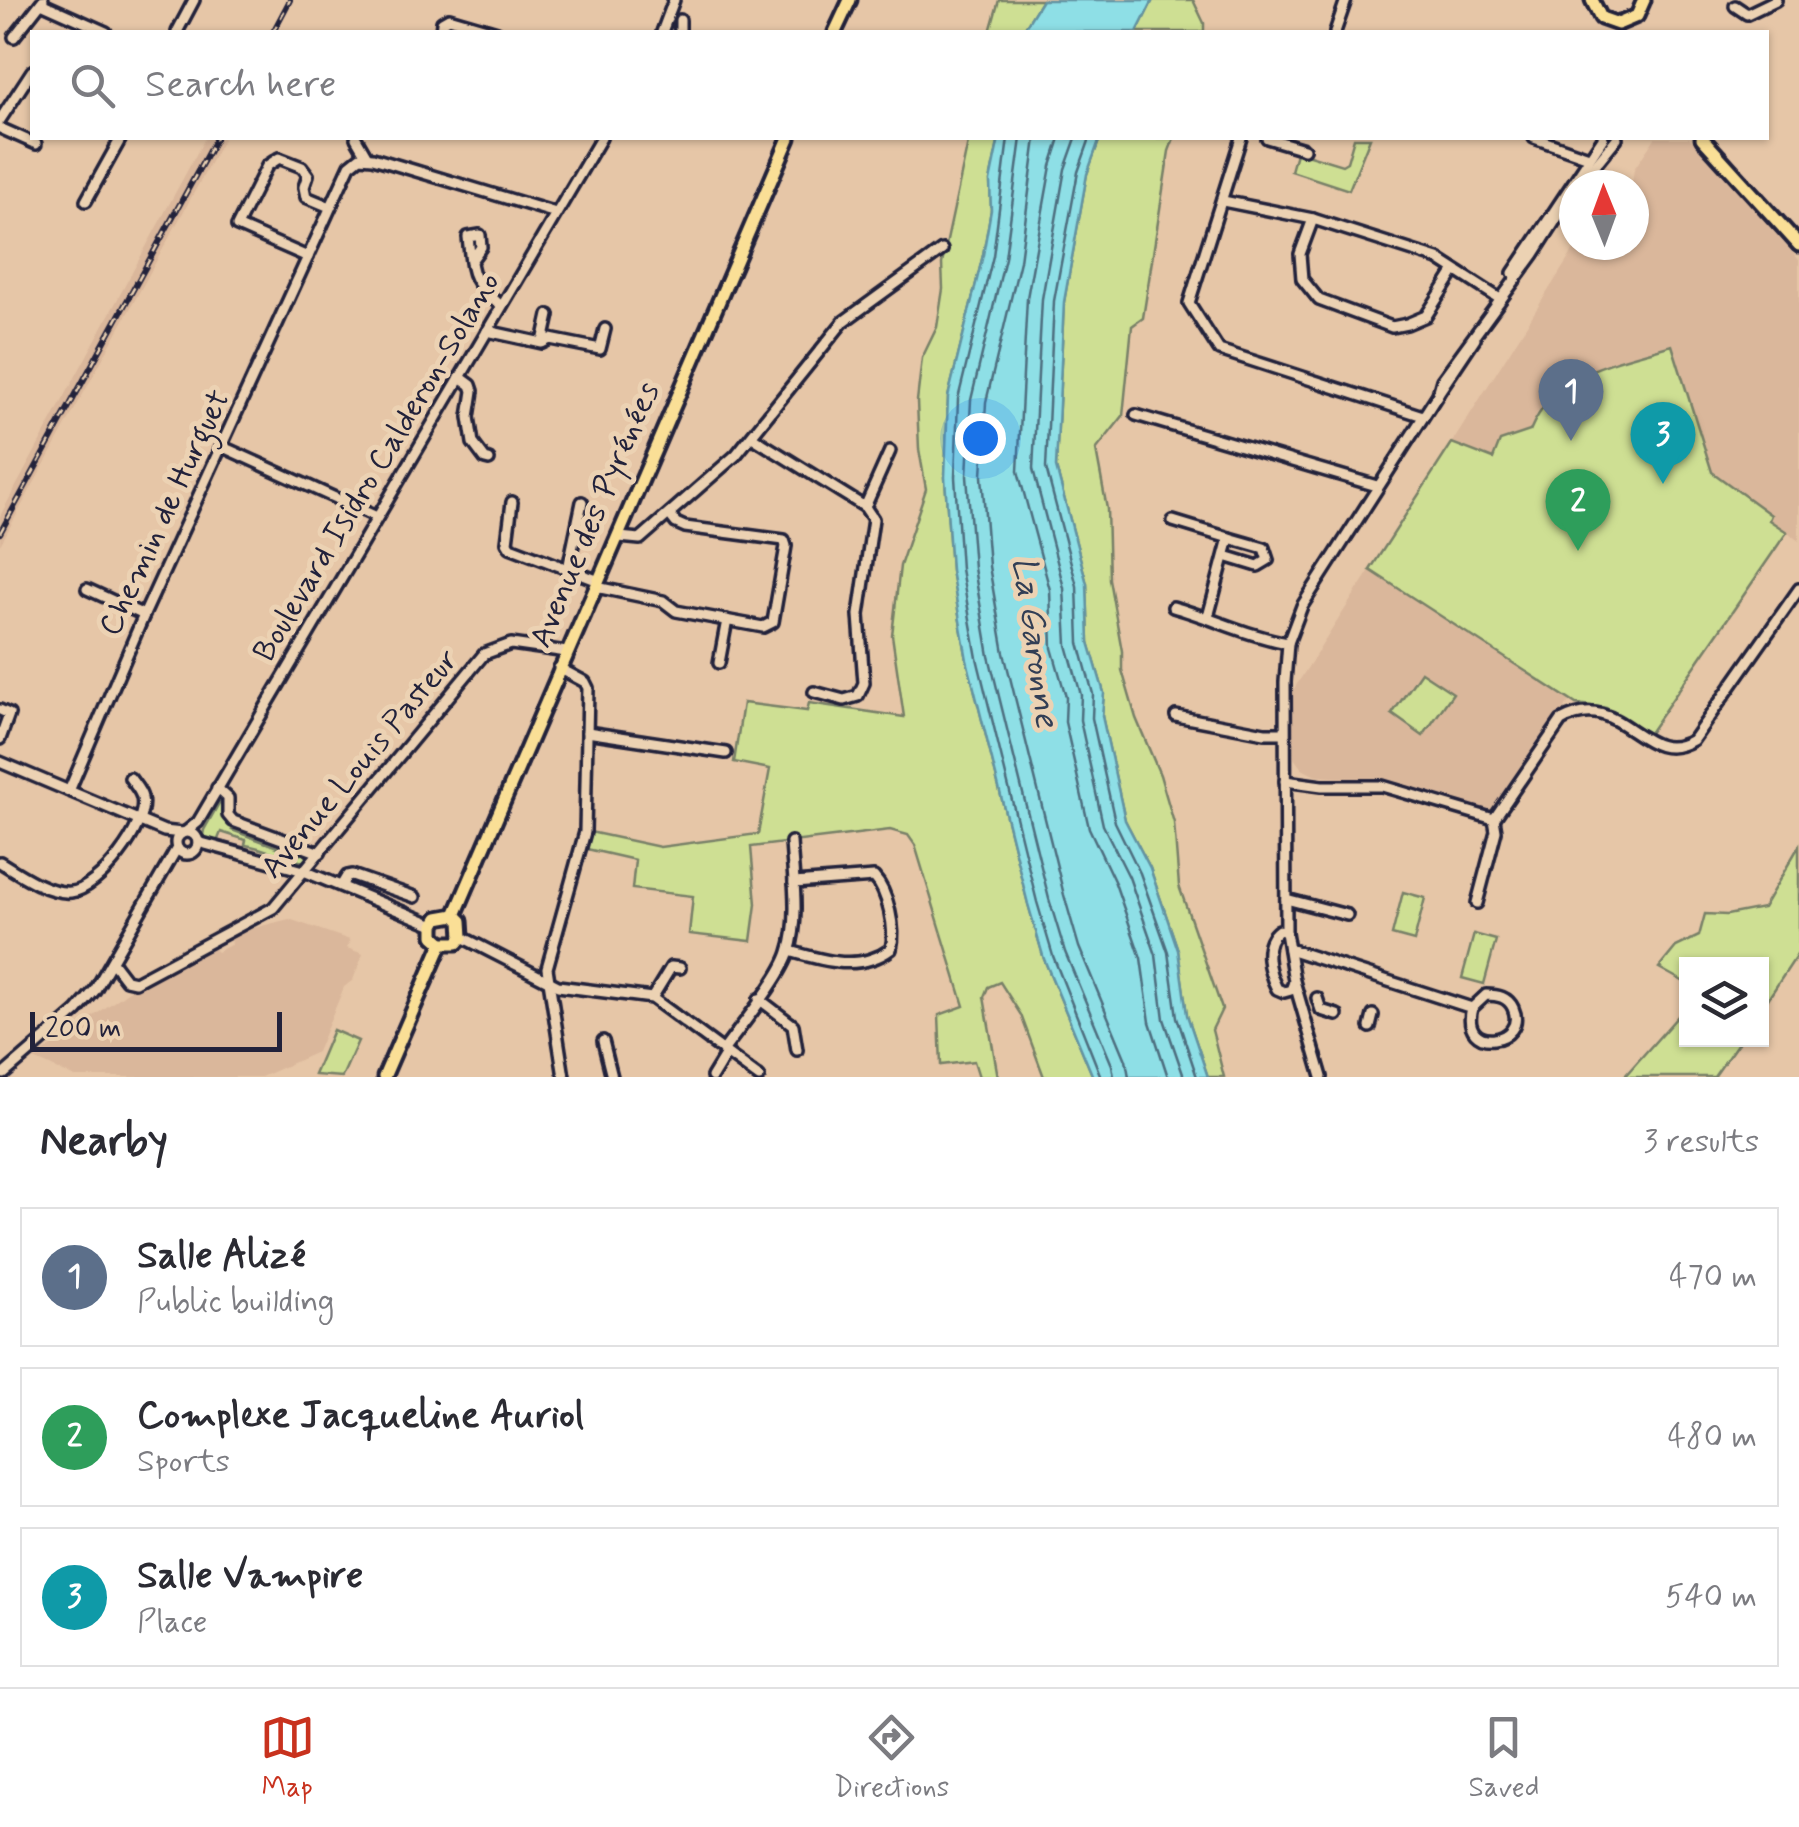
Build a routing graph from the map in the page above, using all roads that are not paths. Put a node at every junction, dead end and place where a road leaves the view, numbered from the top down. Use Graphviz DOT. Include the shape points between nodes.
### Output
graph roads {
  1 [pos="194,0"];
  2 [pos="674,0"];
  3 [pos="850,0"];
  4 [pos="1346,0"];
  5 [pos="1592,0"];
  6 [pos="1644,0"];
  7 [pos="1776,0"];
  8 [pos="42,1"];
  9 [pos="1735,6"];
  10 [pos="1635,18"];
  11 [pos="680,20"];
  12 [pos="25,26"];
  13 [pos="1616,28"];
  14 [pos="34,30"];
  15 [pos="102,30"];
  16 [pos="178,30"];
  17 [pos="441,30"];
  18 [pos="489,30"];
  19 [pos="663,30"];
  20 [pos="680,30"];
  21 [pos="837,30"];
  22 [pos="1336,30"];
  23 [pos="1634,30"];
  24 [pos="14,37"];
  25 [pos="30,74"];
  26 [pos="0,124"];
  27 [pos="120,140"];
  28 [pos="357,140"];
  29 [pos="596,140"];
  30 [pos="788,140"];
  31 [pos="1240,140"];
  32 [pos="1272,140"];
  33 [pos="1539,140"];
  34 [pos="1602,140"];
  35 [pos="1615,140"];
  36 [pos="1704,140"];
  37 [pos="36,144"];
  38 [pos="1304,150"];
  39 [pos="364,157"];
  40 [pos="1588,158"];
  41 [pos="1591,170"];
  42 [pos="86,201"];
  43 [pos="1222,201"];
  44 [pos="330,207"];
  45 [pos="556,213"];
  46 [pos="1559,213"];
  47 [pos="1313,219"];
  48 [pos="1799,245"];
  49 [pos="942,250"];
  50 [pos="308,257"];
  51 [pos="471,261"];
  52 [pos="1454,272"];
  53 [pos="1502,295"];
  54 [pos="502,306"];
  55 [pos="549,315"];
  56 [pos="605,329"];
  57 [pos="487,331"];
  58 [pos="543,343"];
  59 [pos="466,366"];
  60 [pos="478,373"];
  61 [pos="460,376"];
  62 [pos="1136,415"];
  63 [pos="1423,416"];
  64 [pos="752,438"];
  65 [pos="223,447"];
  66 [pos="890,451"];
  67 [pos="489,460"];
  68 [pos="1377,486"];
  69 [pos="512,502"];
  70 [pos="582,502"];
  71 [pos="865,507"];
  72 [pos="669,514"];
  73 [pos="377,518"];
  74 [pos="1173,521"];
  75 [pos="618,537"];
  76 [pos="1230,538"];
  77 [pos="1225,556"];
  78 [pos="568,569"];
  79 [pos="598,584"];
  80 [pos="87,588"];
  81 [pos="1799,588"];
  82 [pos="1172,607"];
  83 [pos="144,615"];
  84 [pos="1208,617"];
  85 [pos="727,620"];
  86 [pos="1288,643"];
  87 [pos="567,652"];
  88 [pos="719,662"];
  89 [pos="558,668"];
  90 [pos="814,692"];
  91 [pos="0,710"];
  92 [pos="1176,716"];
  93 [pos="586,732"];
  94 [pos="1284,733"];
  95 [pos="0,739"];
  96 [pos="726,753"];
  97 [pos="0,762"];
  98 [pos="130,778"];
  99 [pos="1285,780"];
  100 [pos="218,788"];
  101 [pos="70,791"];
  102 [pos="1494,818"];
  103 [pos="139,820"];
  104 [pos="187,842"];
  105 [pos="791,842"];
  106 [pos="320,853"];
  107 [pos="0,862"];
  108 [pos="304,872"];
  109 [pos="794,884"];
  110 [pos="342,886"];
  111 [pos="415,898"];
  112 [pos="1286,899"];
  113 [pos="1477,903"];
  114 [pos="455,915"];
  115 [pos="1347,916"];
  116 [pos="434,925"];
  117 [pos="1286,932"];
  118 [pos="462,937"];
  119 [pos="442,944"];
  120 [pos="1289,949"];
  121 [pos="790,950"];
  122 [pos="113,963"];
  123 [pos="680,968"];
  124 [pos="547,981"];
  125 [pos="1294,982"];
  126 [pos="652,998"];
  127 [pos="759,999"];
  128 [pos="1300,1002"];
  129 [pos="1472,1008"];
  130 [pos="1337,1015"];
  131 [pos="1374,1015"];
  132 [pos="1370,1027"];
  133 [pos="602,1041"];
  134 [pos="797,1050"];
  135 [pos="725,1052"];
  136 [pos="3,1073"];
  137 [pos="384,1077"];
  138 [pos="564,1077"];
  139 [pos="612,1077"];
  140 [pos="712,1077"];
  141 [pos="759,1077"];
  142 [pos="1322,1077"];
  1 -- 16 [label="street"];
  2 -- 19 [label="street"];
  3 -- 21 [label="main road"];
  4 -- 22 [label="street"];
  5 -- 13 [label="main road"];
  6 -- 10 [label="main road"];
  7 -- 9 [label="street" via="1747,14"];
  8 -- 12 [label="street"];
  8 -- 15 [label="street"];
  10 -- 13 [label="main road"];
  10 -- 23 [label="main road"];
  11 -- 20 [label="street"];
  12 -- 14 [label="street"];
  12 -- 24 [label="street"];
  17 -- 18 [label="street" via="449,18"];
  25 -- 26 [label="street"];
  26 -- 37 [label="street"];
  27 -- 42 [label="street"];
  28 -- 39 [label="street"];
  29 -- 45 [label="street, Boulevard Isidro Calderon-Solano"];
  30 -- 75 [label="main road, Avenue des Pyrénées"];
  31 -- 43 [label="street"];
  32 -- 38 [label="street"];
  33 -- 40 [label="street"];
  34 -- 40 [label="street"];
  35 -- 41 [label="street"];
  36 -- 48 [label="main road"];
  39 -- 44 [label="street, Chemin de Hurguet" via="350,165"];
  39 -- 45 [label="street"];
  40 -- 53 [label="street"];
  43 -- 47 [label="street"];
  43 -- 63 [label="street" via="1190,303 1219,350"];
  44 -- 50 [label="street, Chemin de Hurguet"];
  44 -- 50 [label="street" via="306,197 302,167 279,158 266,166 237,226"];
  45 -- 54 [label="street, Boulevard Isidro Calderon-Solano"];
  46 -- 53 [label="street"];
  47 -- 52 [label="street" via="1438,259"];
  47 -- 52 [label="street" via="1300,254 1302,279 1319,300 1392,327 1407,324 1426,316"];
  49 -- 64 [label="street" via="842,322"];
  50 -- 65 [label="street, Chemin de Hurguet"];
  51 -- 54 [label="street" via="475,282"];
  52 -- 53 [label="street"];
  53 -- 63 [label="street"];
  54 -- 57 [label="street, Boulevard Isidro Calderon-Solano"];
  55 -- 58 [label="street"];
  56 -- 58 [label="street" via="600,349"];
  57 -- 58 [label="street"];
  57 -- 59 [label="street, Boulevard Isidro Calderon-Solano"];
  59 -- 60 [label="street"];
  59 -- 61 [label="street, Boulevard Isidro Calderon-Solano"];
  61 -- 67 [label="street" via="473,391 473,443"];
  61 -- 73 [label="street, Boulevard Isidro Calderon-Solano"];
  62 -- 68 [label="street"];
  63 -- 68 [label="street"];
  64 -- 71 [label="street"];
  64 -- 72 [label="street"];
  65 -- 73 [label="street"];
  65 -- 83 [label="street, Chemin de Hurguet"];
  66 -- 71 [label="street"];
  68 -- 86 [label="street" via="1302,606"];
  69 -- 78 [label="street" via="508,545"];
  70 -- 78 [label="street"];
  71 -- 90 [label="street" via="872,519 859,614 864,684 858,696 844,700"];
  72 -- 75 [label="street" via="640,539"];
  72 -- 85 [label="street" via="680,526 786,543 773,622"];
  73 -- 100 [label="street, Boulevard Isidro Calderon-Solano"];
  74 -- 76 [label="street"];
  75 -- 79 [label="main road, Avenue des Pyrénées"];
  76 -- 77 [label="street"];
  76 -- 77 [label="street" via="1264,548 1268,560 1258,566"];
  77 -- 84 [label="street"];
  78 -- 79 [label="street"];
  79 -- 85 [label="street" via="662,601 674,611"];
  79 -- 87 [label="main road, Avenue des Pyrénées"];
  80 -- 83 [label="street"];
  81 -- 102 [label="street" via="1693,740 1666,748 1607,715 1577,713 1561,721"];
  82 -- 84 [label="street"];
  83 -- 101 [label="street, Chemin de Hurguet"];
  84 -- 86 [label="street"];
  85 -- 88 [label="street"];
  86 -- 94 [label="street"];
  87 -- 89 [label="main road, Avenue des Pyrénées"];
  87 -- 106 [label="street, Avenue Louis Pasteur" via="510,644 484,654"];
  89 -- 93 [label="street" via="585,682"];
  89 -- 114 [label="main road, Avenue des Pyrénées"];
  91 -- 95 [label="street" via="9,714"];
  92 -- 94 [label="street"];
  93 -- 96 [label="street"];
  93 -- 124 [label="street" via="585,832"];
  94 -- 99 [label="street"];
  97 -- 101 [label="street"];
  98 -- 103 [label="street" via="142,797"];
  99 -- 102 [label="street" via="1382,786"];
  99 -- 112 [label="street"];
  100 -- 104 [label="street, Boulevard Isidro Calderon-Solano"];
  100 -- 106 [label="street" via="234,821"];
  101 -- 103 [label="street"];
  102 -- 113 [label="street"];
  103 -- 104 [label="street"];
  103 -- 107 [label="street" via="99,879 77,892 55,890"];
  104 -- 108 [label="street"];
  104 -- 122 [label="street, Boulevard Isidro Calderon-Solano"];
  105 -- 109 [label="street"];
  106 -- 108 [label="street, Avenue Louis Pasteur"];
  108 -- 110 [label="street"];
  108 -- 122 [label="street, Avenue Louis Pasteur" via="274,908 134,982"];
  109 -- 121 [label="street"];
  109 -- 121 [label="street" via="874,877 894,937 878,958 848,963"];
  110 -- 111 [label="street" via="352,875"];
  110 -- 116 [label="street"];
  112 -- 115 [label="street"];
  112 -- 117 [label="street"];
  114 -- 116 [label="main road"];
  114 -- 118 [label="main road"];
  116 -- 119 [label="main road"];
  117 -- 120 [label="street"];
  117 -- 125 [label="street" via="1272,934 1270,967 1277,989 1292,990"];
  118 -- 119 [label="main road"];
  118 -- 124 [label="street"];
  119 -- 137 [label="main road"];
  120 -- 125 [label="street"];
  120 -- 129 [label="street"];
  121 -- 127 [label="street"];
  122 -- 136 [label="street" via="77,1011"];
  123 -- 126 [label="street" via="670,967"];
  124 -- 126 [label="street"];
  124 -- 138 [label="street"];
  125 -- 128 [label="street"];
  126 -- 135 [label="street"];
  127 -- 134 [label="street" via="793,1025"];
  127 -- 135 [label="street"];
  128 -- 130 [label="street" via="1319,998 1320,1010"];
  128 -- 142 [label="street"];
  129 -- 129 [label="street" via="1486,995 1500,995 1514,1010 1512,1029 1502,1039 1487,1040 1474,1032"];
  131 -- 132 [label="street"];
  133 -- 139 [label="street"];
  135 -- 140 [label="street"];
  135 -- 141 [label="street"];
}
